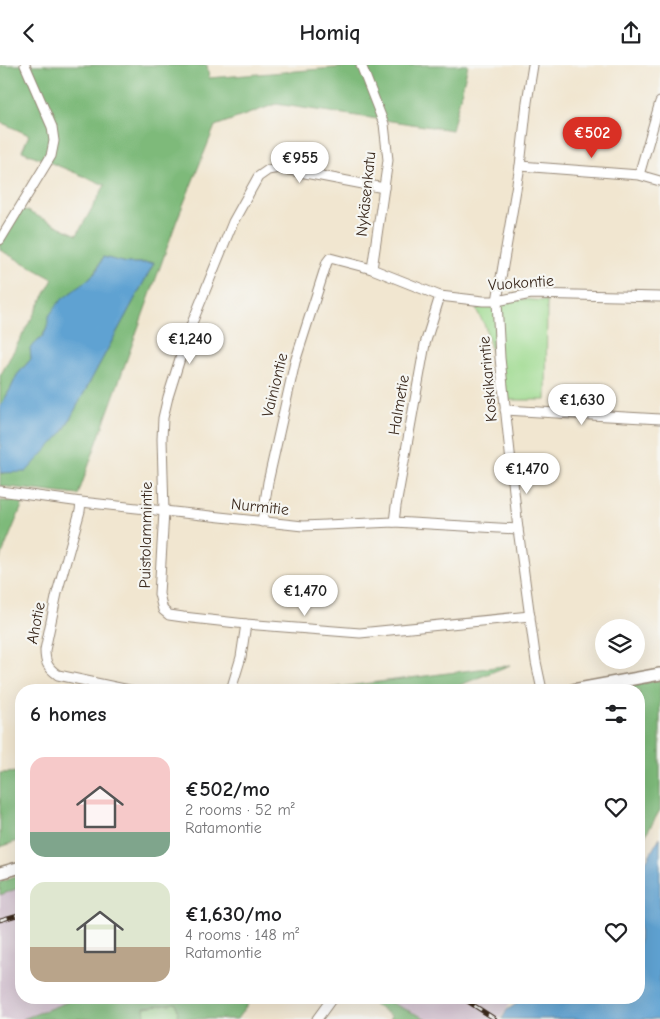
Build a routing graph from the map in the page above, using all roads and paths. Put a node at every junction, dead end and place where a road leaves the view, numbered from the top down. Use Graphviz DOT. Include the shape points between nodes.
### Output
graph roads {
  1 [pos="25,65"];
  2 [pos="361,65"];
  3 [pos="533,65"];
  4 [pos="660,102"];
  5 [pos="520,166"];
  6 [pos="639,175"];
  7 [pos="660,181"];
  8 [pos="384,188"];
  9 [pos="0,240"];
  10 [pos="330,258"];
  11 [pos="372,269"];
  12 [pos="440,296"];
  13 [pos="660,297"];
  14 [pos="497,301"];
  15 [pos="505,410"];
  16 [pos="660,419"];
  17 [pos="0,491"];
  18 [pos="81,502"];
  19 [pos="164,512"];
  20 [pos="262,522"];
  21 [pos="394,522"];
  22 [pos="518,529"];
  23 [pos="530,616"];
  24 [pos="246,624"];
  25 [pos="660,674"];
  26 [pos="101,684"];
  27 [pos="233,684"];
  28 [pos="541,684"];
  29 [pos="606,684"];
  30 [pos="15,869"];
  31 [pos="0,873"];
  32 [pos="328,1004"];
  33 [pos="320,1018"];
  1 -- 9 [label="street" via="52,127 54,141 51,156"];
  2 -- 8 [label="street, Nykäsenkatu" via="384,124 388,160"];
  3 -- 5 [label="street, Koskikarintie"];
  4 -- 6 [label="street"];
  5 -- 6 [label="street"];
  5 -- 14 [label="street, Koskikarintie"];
  6 -- 7 [label="street"];
  8 -- 11 [label="street, Nykäsenkatu"];
  8 -- 19 [label="street, Puistolammintie" via="279,168 258,177 233,222 188,333 168,397 162,439"];
  10 -- 11 [label="street, Vuokontie"];
  10 -- 20 [label="street, Vainiontie" via="295,362"];
  11 -- 12 [label="street, Vuokontie"];
  12 -- 14 [label="street, Vuokontie"];
  12 -- 21 [label="street, Halmetie" via="425,343"];
  13 -- 14 [label="street, Vuokontie" via="531,294"];
  14 -- 15 [label="street, Koskikarintie"];
  15 -- 16 [label="street"];
  15 -- 22 [label="street, Koskikarintie"];
  17 -- 18 [label="street, Nurmitie"];
  18 -- 19 [label="street, Nurmitie"];
  18 -- 26 [label="street, Ahotie" via="45,650 47,664 58,675"];
  19 -- 20 [label="street, Nurmitie"];
  19 -- 24 [label="street, Puistolammintie" via="159,594 163,610 169,615"];
  20 -- 21 [label="street, Nurmitie" via="303,526"];
  21 -- 22 [label="street, Nurmitie"];
  22 -- 23 [label="street, Koskikarintie"];
  23 -- 24 [label="street, Puistolammintie" via="360,633"];
  23 -- 28 [label="street, Koskikarintie"];
  24 -- 27 [label="street"];
  25 -- 29 [label="street"];
  30 -- 31 [label="street"];
  32 -- 33 [label="street"];
}
